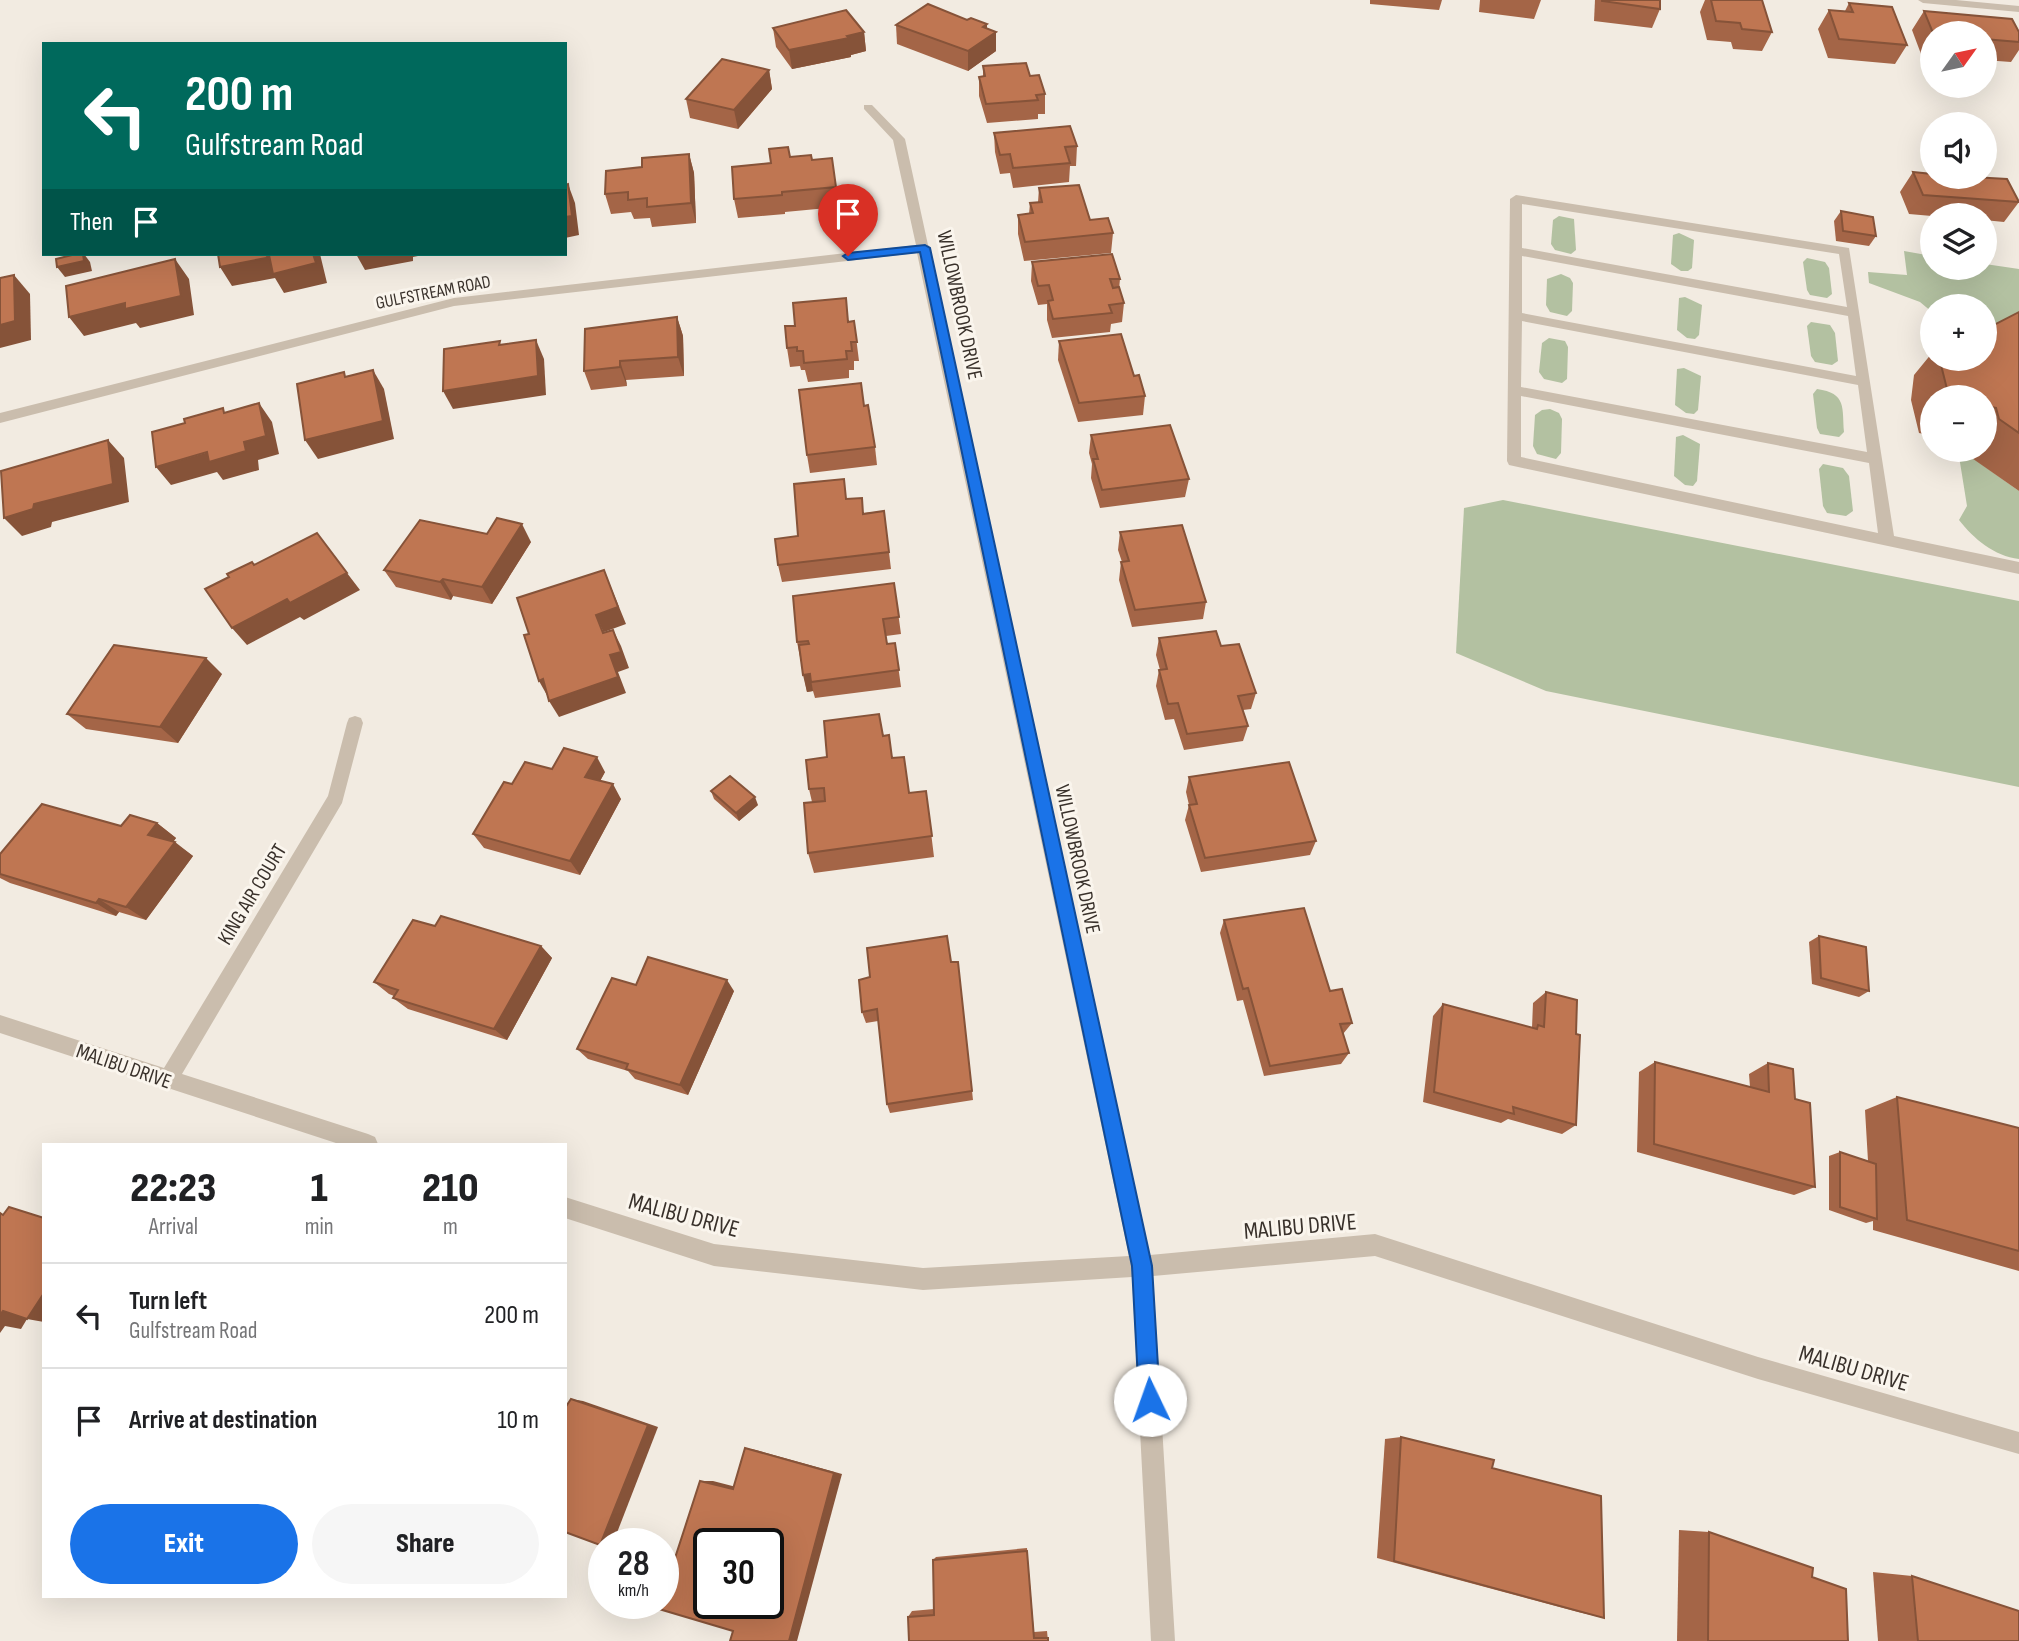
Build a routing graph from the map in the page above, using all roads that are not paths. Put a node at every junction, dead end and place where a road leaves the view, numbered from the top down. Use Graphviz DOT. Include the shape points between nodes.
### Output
graph roads {
  1 [pos="1923,0"];
  2 [pos="2019,9"];
  3 [pos="868,107"];
  4 [pos="925,248"];
  5 [pos="1516,251"];
  6 [pos="1854,313"];
  7 [pos="1515,316"];
  8 [pos="1864,382"];
  9 [pos="1514,390"];
  10 [pos="0,418"];
  11 [pos="1875,458"];
  12 [pos="1886,540"];
  13 [pos="2019,568"];
  14 [pos="355,723"];
  15 [pos="0,1024"];
  16 [pos="167,1081"];
  17 [pos="365,1143"];
  18 [pos="567,1208"];
  19 [pos="1142,1266"];
  20 [pos="2019,1443"];
  21 [pos="1163,1641"];
  1 -- 2 [label="street"];
  3 -- 4 [label="street, WILLOWBROOK DRIVE" via="899,139"];
  4 -- 10 [label="street, GULFSTREAM ROAD" via="454,302"];
  4 -- 19 [label="street, WILLOWBROOK DRIVE"];
  5 -- 6 [label="street"];
  5 -- 6 [label="street" via="1516,199 1845,251"];
  5 -- 7 [label="street"];
  6 -- 8 [label="street"];
  7 -- 8 [label="street"];
  7 -- 9 [label="street"];
  8 -- 11 [label="street"];
  9 -- 11 [label="street"];
  9 -- 12 [label="street" via="1514,461"];
  11 -- 12 [label="street"];
  12 -- 13 [label="street"];
  14 -- 16 [label="street, KING AIR COURT" via="336,798"];
  15 -- 16 [label="street, MALIBU DRIVE"];
  16 -- 17 [label="street, MALIBU DRIVE"];
  18 -- 19 [label="street, MALIBU DRIVE" via="714,1255 923,1279"];
  19 -- 20 [label="street, MALIBU DRIVE" via="1375,1245 1758,1368"];
  19 -- 21 [label="street, WILLOWBROOK DRIVE"];
}
